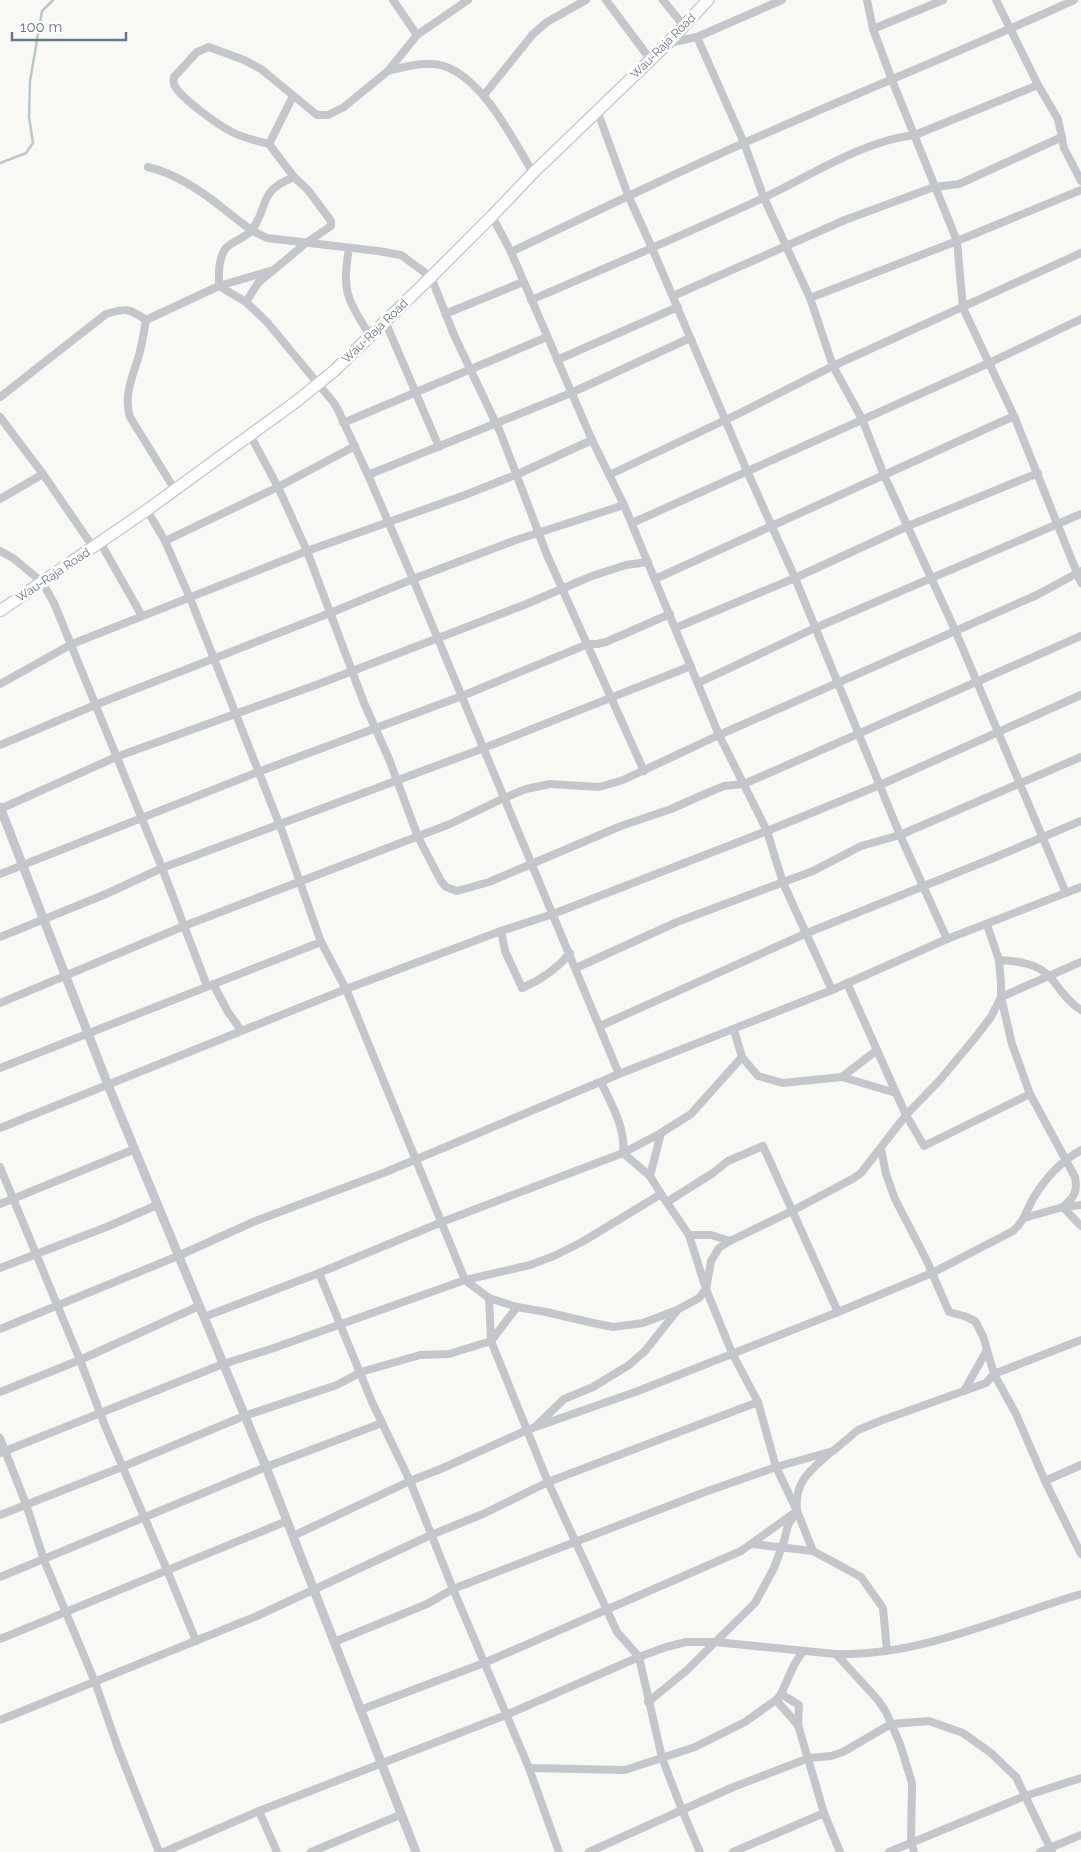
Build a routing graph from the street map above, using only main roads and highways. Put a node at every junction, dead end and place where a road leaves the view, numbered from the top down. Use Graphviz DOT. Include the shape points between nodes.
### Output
graph roads {
  1 [pos="708,0"];
  2 [pos="0,611"];
  1 -- 2 [label="main road, Wau-Raja Road" via="431,277 318,384 147,510"];
}
